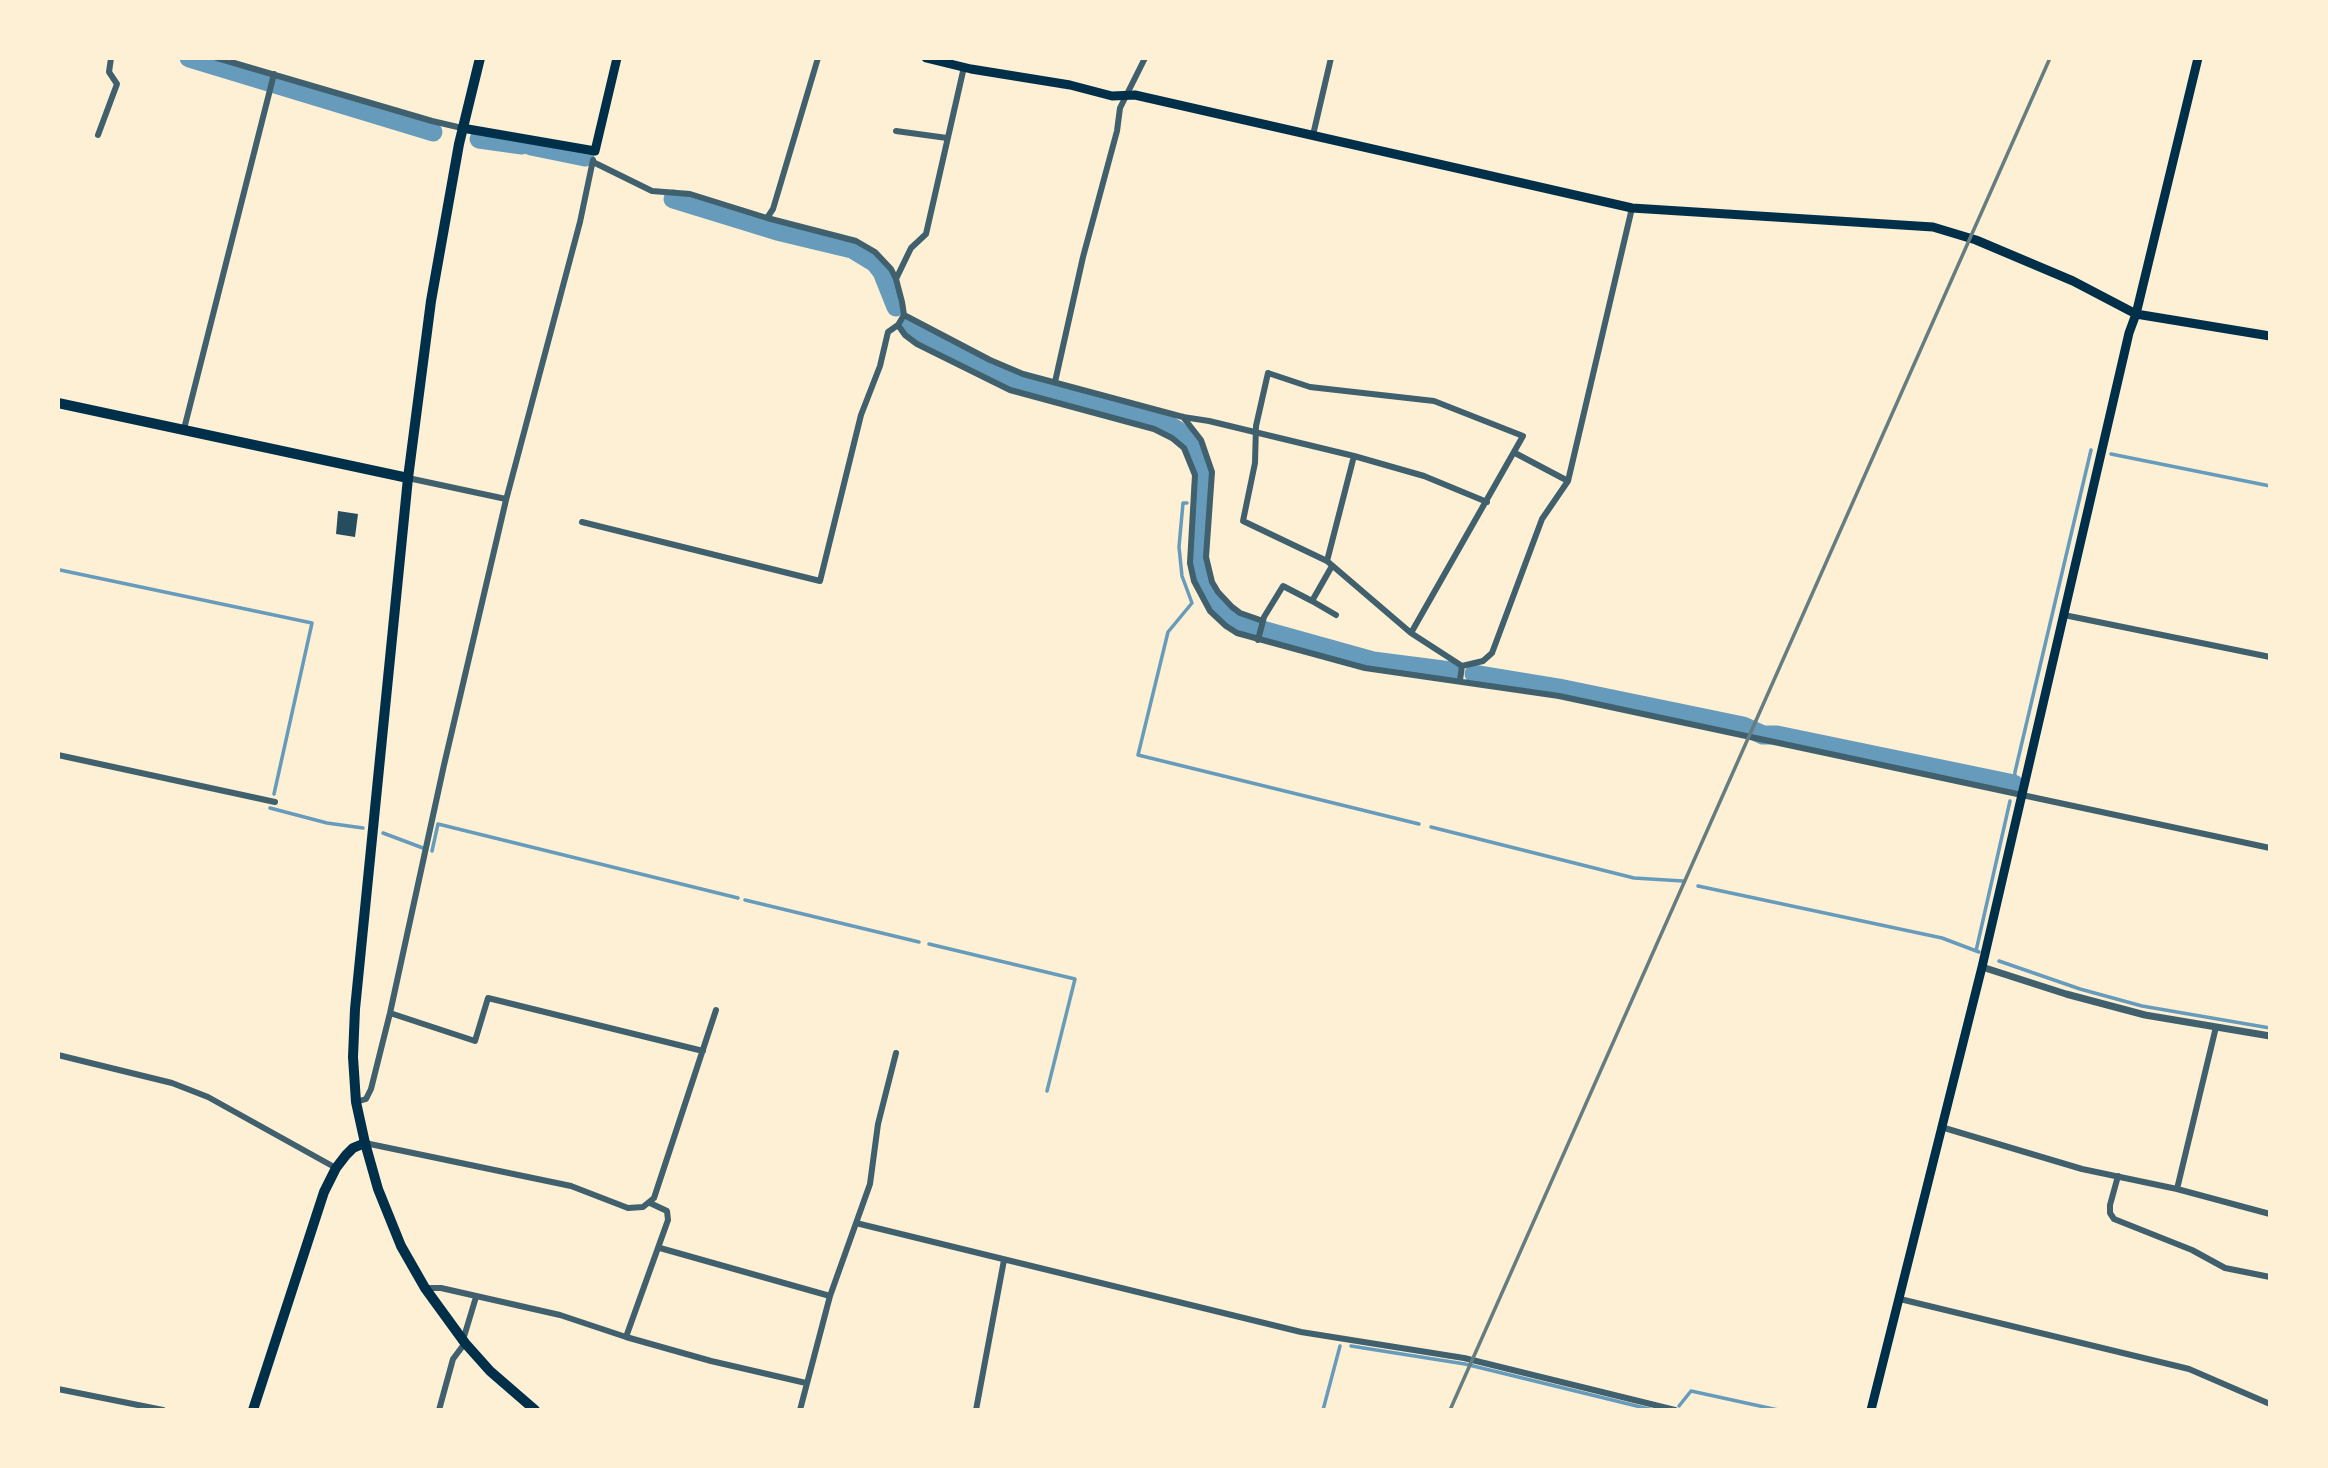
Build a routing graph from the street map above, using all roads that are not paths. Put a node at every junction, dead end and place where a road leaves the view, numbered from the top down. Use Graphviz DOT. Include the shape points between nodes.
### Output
graph roads {
  1 [pos="111,58"];
  2 [pos="216,58"];
  3 [pos="250,58"];
  4 [pos="480,58"];
  5 [pos="617,58"];
  6 [pos="818,58"];
  7 [pos="926,58"];
  8 [pos="973,58"];
  9 [pos="1144,58"];
  10 [pos="1331,58"];
  11 [pos="2198,58"];
  12 [pos="248,67"];
  13 [pos="967,68"];
  14 [pos="272,80"];
  15 [pos="1125,96"];
  16 [pos="462,128"];
  17 [pos="896,131"];
  18 [pos="98,135"];
  19 [pos="1313,135"];
  20 [pos="947,138"];
  21 [pos="594,157"];
  22 [pos="1632,208"];
  23 [pos="767,218"];
  24 [pos="896,279"];
  25 [pos="2136,314"];
  26 [pos="904,315"];
  27 [pos="898,325"];
  28 [pos="2270,336"];
  29 [pos="1055,382"];
  30 [pos="58,403"];
  31 [pos="1183,417"];
  32 [pos="184,429"];
  33 [pos="1256,433"];
  34 [pos="1515,453"];
  35 [pos="1354,456"];
  36 [pos="408,478"];
  37 [pos="1568,481"];
  38 [pos="506,499"];
  39 [pos="1487,502"];
  40 [pos="582,522"];
  41 [pos="1329,563"];
  42 [pos="1312,601"];
  43 [pos="1336,615"];
  44 [pos="2064,615"];
  45 [pos="1262,623"];
  46 [pos="1411,633"];
  47 [pos="1258,637"];
  48 [pos="2270,657"];
  49 [pos="1462,666"];
  50 [pos="1460,680"];
  51 [pos="58,755"];
  52 [pos="2021,797"];
  53 [pos="275,802"];
  54 [pos="2270,849"];
  55 [pos="1982,967"];
  56 [pos="716,1010"];
  57 [pos="390,1013"];
  58 [pos="2216,1027"];
  59 [pos="2270,1036"];
  60 [pos="703,1051"];
  61 [pos="896,1053"];
  62 [pos="58,1055"];
  63 [pos="356,1102"];
  64 [pos="1941,1127"];
  65 [pos="365,1143"];
  66 [pos="336,1168"];
  67 [pos="2119,1176"];
  68 [pos="2178,1189"];
  69 [pos="650,1203"];
  70 [pos="2270,1214"];
  71 [pos="856,1223"];
  72 [pos="660,1248"];
  73 [pos="1004,1259"];
  74 [pos="2270,1277"];
  75 [pos="425,1288"];
  76 [pos="830,1296"];
  77 [pos="477,1297"];
  78 [pos="1900,1299"];
  79 [pos="626,1337"];
  80 [pos="464,1342"];
  81 [pos="806,1383"];
  82 [pos="58,1389"];
  83 [pos="2270,1404"];
  84 [pos="163,1410"];
  85 [pos="253,1410"];
  86 [pos="439,1410"];
  87 [pos="535,1410"];
  88 [pos="800,1410"];
  89 [pos="975,1410"];
  90 [pos="1675,1410"];
  91 [pos="1871,1410"];
  1 -- 18 [label="street" via="109,72 117,84"];
  2 -- 12 [label="street"];
  3 -- 12 [label="street"];
  4 -- 16 [label="main road"];
  5 -- 21 [label="main road"];
  6 -- 23 [label="street"];
  7 -- 13 [label="main road"];
  8 -- 13 [label="street"];
  9 -- 15 [label="street"];
  10 -- 19 [label="street"];
  11 -- 25 [label="main road"];
  12 -- 14 [label="street"];
  13 -- 15 [label="main road"];
  13 -- 20 [label="street"];
  14 -- 16 [label="street"];
  14 -- 32 [label="street"];
  15 -- 19 [label="main road"];
  15 -- 29 [label="street"];
  16 -- 21 [label="main road"];
  16 -- 36 [label="main road" via="430,301"];
  17 -- 20 [label="street"];
  19 -- 22 [label="main road"];
  20 -- 24 [label="street" via="926,234 911,248"];
  21 -- 23 [label="street" via="652,191 690,194"];
  21 -- 38 [label="street"];
  22 -- 25 [label="main road" via="1933,226 2073,281"];
  22 -- 37 [label="street"];
  23 -- 24 [label="street" via="856,241 881,257"];
  24 -- 26 [label="street"];
  25 -- 28 [label="main road"];
  25 -- 44 [label="main road"];
  26 -- 27 [label="street"];
  26 -- 29 [label="street" via="1005,368"];
  27 -- 40 [label="street" via="888,332 861,415 820,581"];
  27 -- 47 [label="street" via="917,344 1000,386 1172,438 1184,449 1195,475 1189,563 1198,592 1226,626"];
  29 -- 31 [label="street"];
  30 -- 32 [label="main road"];
  31 -- 33 [label="street"];
  31 -- 45 [label="street" via="1201,440 1212,472 1206,557 1212,582 1232,607"];
  32 -- 36 [label="main road"];
  33 -- 34 [label="street" via="1269,373 1310,387 1434,401 1523,436"];
  33 -- 35 [label="street"];
  33 -- 41 [label="street" via="1243,521"];
  34 -- 37 [label="street"];
  34 -- 39 [label="street"];
  35 -- 39 [label="street" via="1424,476"];
  35 -- 41 [label="street"];
  36 -- 38 [label="street"];
  36 -- 63 [label="main road" via="355,1009"];
  37 -- 49 [label="street" via="1542,519 1492,653 1483,661"];
  38 -- 57 [label="street"];
  39 -- 46 [label="street"];
  41 -- 42 [label="street"];
  41 -- 46 [label="street"];
  42 -- 43 [label="street"];
  42 -- 45 [label="street" via="1283,586"];
  44 -- 48 [label="street"];
  44 -- 52 [label="main road"];
  45 -- 47 [label="street"];
  46 -- 49 [label="street"];
  47 -- 50 [label="street" via="1365,668"];
  49 -- 50 [label="street"];
  50 -- 52 [label="street" via="1559,696"];
  51 -- 53 [label="street"];
  52 -- 54 [label="street"];
  52 -- 55 [label="main road"];
  55 -- 58 [label="street" via="2145,1015"];
  55 -- 64 [label="main road"];
  56 -- 60 [label="street"];
  57 -- 60 [label="street" via="475,1041 488,998"];
  57 -- 63 [label="street" via="371,1089 366,1099"];
  58 -- 59 [label="street"];
  58 -- 68 [label="street"];
  60 -- 69 [label="street"];
  61 -- 71 [label="street" via="878,1125 870,1184"];
  62 -- 66 [label="street" via="196,1092"];
  63 -- 65 [label="main road"];
  64 -- 67 [label="street"];
  64 -- 78 [label="main road"];
  65 -- 66 [label="main road"];
  65 -- 69 [label="street" via="571,1186 628,1208"];
  65 -- 75 [label="main road" via="387,1215"];
  66 -- 85 [label="main road" via="324,1192"];
  67 -- 68 [label="street"];
  67 -- 74 [label="street" via="2110,1205 2115,1219 2225,1268"];
  68 -- 70 [label="street"];
  69 -- 72 [label="street" via="668,1214"];
  71 -- 73 [label="street"];
  71 -- 76 [label="street"];
  72 -- 76 [label="street"];
  72 -- 79 [label="street"];
  73 -- 89 [label="street"];
  73 -- 90 [label="street" via="1301,1332 1464,1358"];
  75 -- 77 [label="street"];
  75 -- 80 [label="main road"];
  76 -- 81 [label="street"];
  77 -- 79 [label="street" via="561,1315"];
  77 -- 80 [label="street"];
  78 -- 83 [label="street" via="2189,1369"];
  78 -- 91 [label="main road"];
  79 -- 81 [label="street"];
  80 -- 86 [label="street" via="453,1359"];
  80 -- 87 [label="main road"];
  81 -- 88 [label="street"];
  82 -- 84 [label="street"];
}
